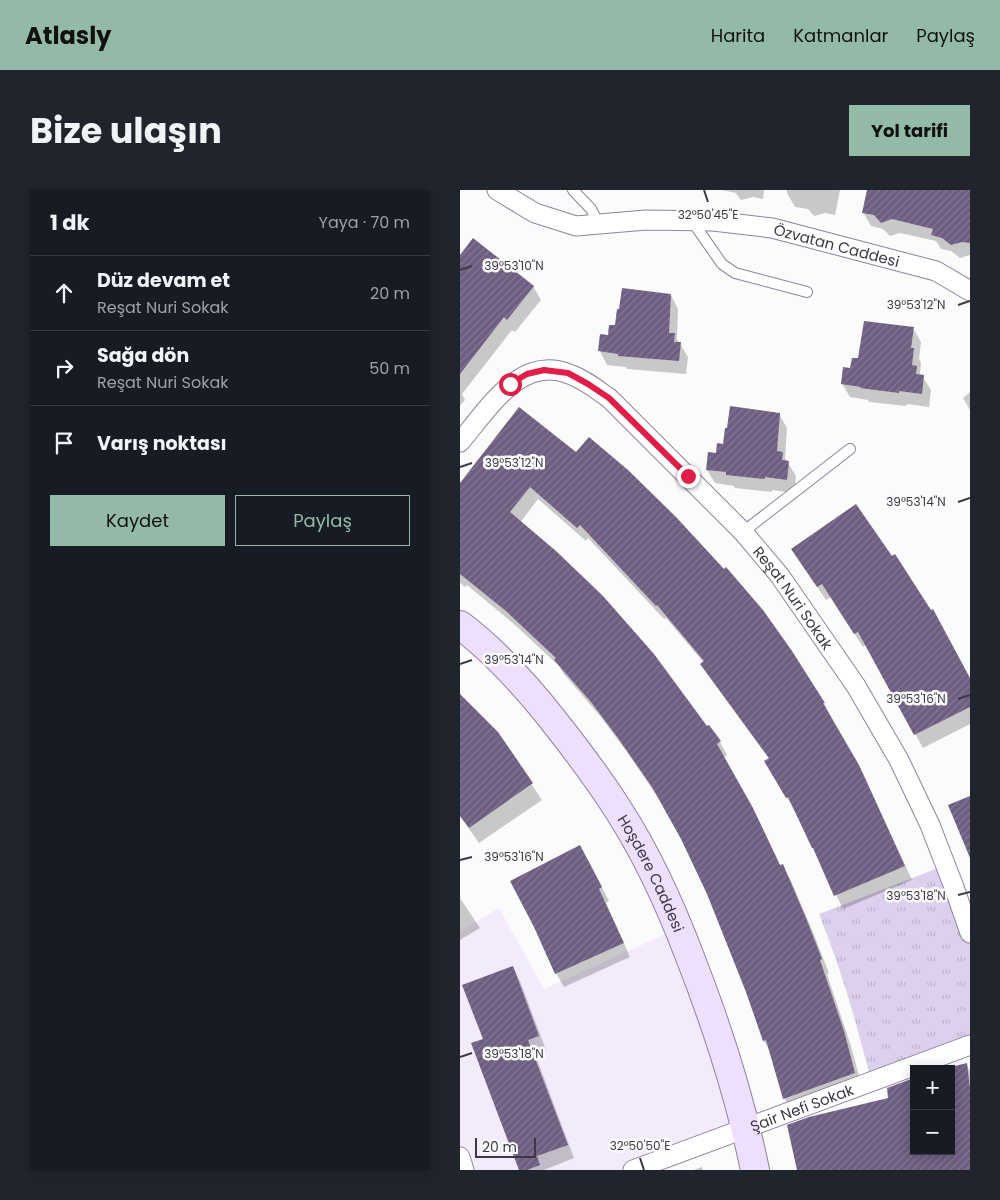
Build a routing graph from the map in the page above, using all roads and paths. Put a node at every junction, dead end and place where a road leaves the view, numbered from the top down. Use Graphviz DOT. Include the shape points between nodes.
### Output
graph roads {
  1 [pos="497,190"];
  2 [pos="573,190"];
  3 [pos="692,221"];
  4 [pos="598,224"];
  5 [pos="970,291"];
  6 [pos="807,292"];
  7 [pos="460,442"];
  8 [pos="850,449"];
  9 [pos="743,532"];
  10 [pos="460,625"];
  11 [pos="970,933"];
  12 [pos="970,1045"];
  13 [pos="746,1128"];
  14 [pos="460,1157"];
  15 [pos="464,1170"];
  16 [pos="632,1170"];
  17 [pos="755,1170"];
  1 -- 4 [label="street, Özvatan Caddesi" via="534,213 576,226"];
  2 -- 4 [label="lane" via="591,209"];
  3 -- 4 [label="street, Özvatan Caddesi"];
  3 -- 5 [label="street, Özvatan Caddesi" via="772,228 936,271"];
  3 -- 6 [label="lane" via="722,264 735,273"];
  7 -- 9 [label="street, Reşat Nuri Sokak" via="510,384 527,374 544,370 568,373 609,398"];
  8 -- 9 [label="lane"];
  9 -- 11 [label="street, Reşat Nuri Sokak" via="780,576 818,630 856,686 899,760 930,825"];
  10 -- 13 [label="main road, Hoşdere Caddesi" via="536,698 580,753 620,812 649,864 709,1004"];
  12 -- 13 [label="street, Şair Nefi Sokak"];
  13 -- 16 [label="street, Şair Nefi Sokak"];
  13 -- 17 [label="main road, Hoşdere Caddesi"];
  14 -- 15 [label="street"];
}
